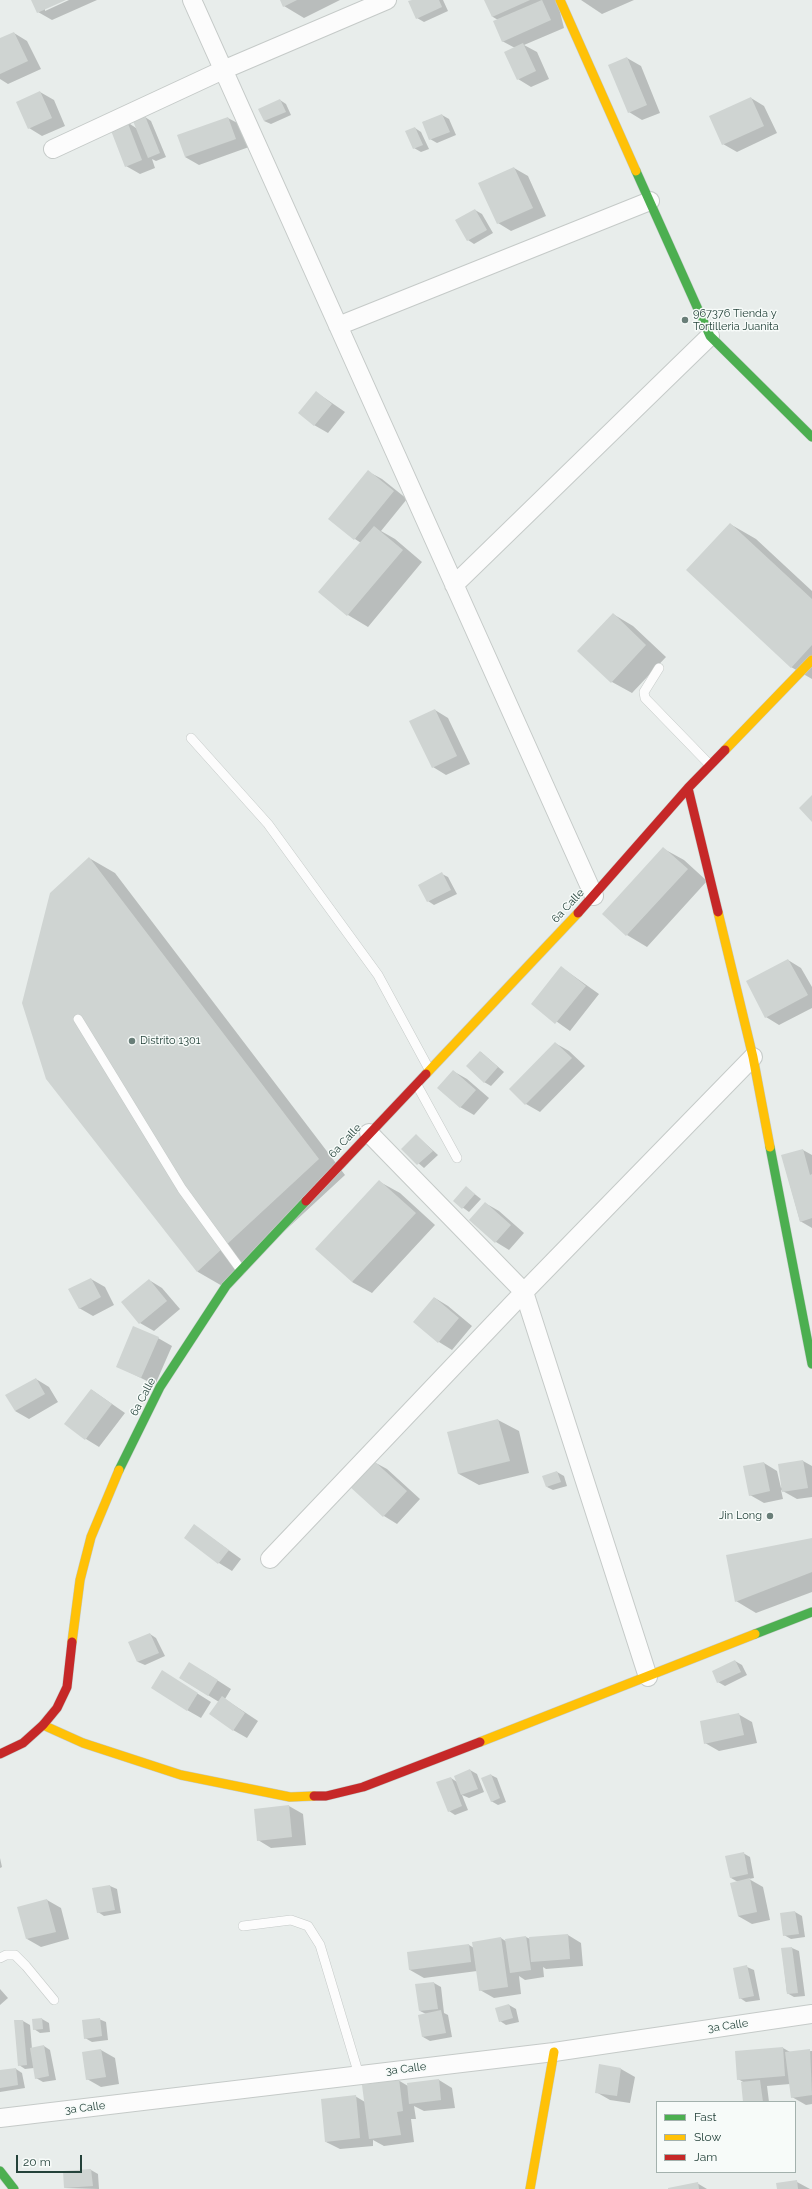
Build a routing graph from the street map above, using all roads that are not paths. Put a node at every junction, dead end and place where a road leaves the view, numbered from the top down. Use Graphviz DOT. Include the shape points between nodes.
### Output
graph roads {
  1 [pos="192,0"];
  2 [pos="387,0"];
  3 [pos="560,0"];
  4 [pos="223,70"];
  5 [pos="52,149"];
  6 [pos="650,201"];
  7 [pos="338,326"];
  8 [pos="710,336"];
  9 [pos="812,438"];
  10 [pos="454,585"];
  11 [pos="812,660"];
  12 [pos="658,668"];
  13 [pos="191,738"];
  14 [pos="710,765"];
  15 [pos="688,788"];
  16 [pos="594,896"];
  17 [pos="78,1019"];
  18 [pos="753,1057"];
  19 [pos="430,1069"];
  20 [pos="416,1083"];
  21 [pos="369,1133"];
  22 [pos="456,1158"];
  23 [pos="241,1270"];
  24 [pos="524,1292"];
  25 [pos="811,1352"];
  26 [pos="812,1364"];
  27 [pos="270,1559"];
  28 [pos="812,1612"];
  29 [pos="648,1676"];
  30 [pos="43,1726"];
  31 [pos="0,1754"];
  32 [pos="243,1926"];
  33 [pos="0,1958"];
  34 [pos="54,2000"];
  35 [pos="812,2014"];
  36 [pos="554,2052"];
  37 [pos="359,2075"];
  38 [pos="0,2118"];
  39 [pos="0,2171"];
  40 [pos="14,2189"];
  41 [pos="530,2189"];
  1 -- 4 [label="street"];
  2 -- 4 [label="street"];
  3 -- 6 [label="street"];
  4 -- 5 [label="street"];
  4 -- 7 [label="street"];
  6 -- 7 [label="street"];
  6 -- 8 [label="street"];
  7 -- 10 [label="street"];
  8 -- 9 [label="street"];
  8 -- 10 [label="street"];
  10 -- 16 [label="street"];
  11 -- 14 [label="street, 6a Calle"];
  12 -- 14 [label="lane" via="644,692 645,698"];
  13 -- 19 [label="lane" via="268,824 378,975"];
  14 -- 15 [label="street, 6a Calle"];
  15 -- 16 [label="street, 6a Calle"];
  15 -- 18 [label="street"];
  16 -- 19 [label="street, 6a Calle"];
  17 -- 23 [label="lane" via="182,1189"];
  18 -- 24 [label="street"];
  18 -- 25 [label="street"];
  19 -- 20 [label="street, 6a Calle"];
  20 -- 21 [label="street, 6a Calle"];
  20 -- 22 [label="lane"];
  21 -- 23 [label="street, 6a Calle"];
  21 -- 24 [label="street"];
  23 -- 30 [label="street, 6a Calle" via="226,1286 160,1387 109,1490 91,1537 80,1580 67,1688 57,1708"];
  24 -- 27 [label="street"];
  24 -- 29 [label="street"];
  25 -- 26 [label="street"];
  28 -- 29 [label="street"];
  29 -- 30 [label="street" via="363,1788 326,1796 290,1797 181,1775 83,1743"];
  30 -- 31 [label="street, 6a Calle" via="23,1743"];
  32 -- 37 [label="lane" via="291,1920 308,1926 320,1945"];
  33 -- 34 [label="lane" via="15,1955"];
  35 -- 36 [label="street, 3a Calle"];
  36 -- 37 [label="street, 3a Calle"];
  36 -- 41 [label="street"];
  37 -- 38 [label="street, 3a Calle"];
  39 -- 40 [label="street"];
}
